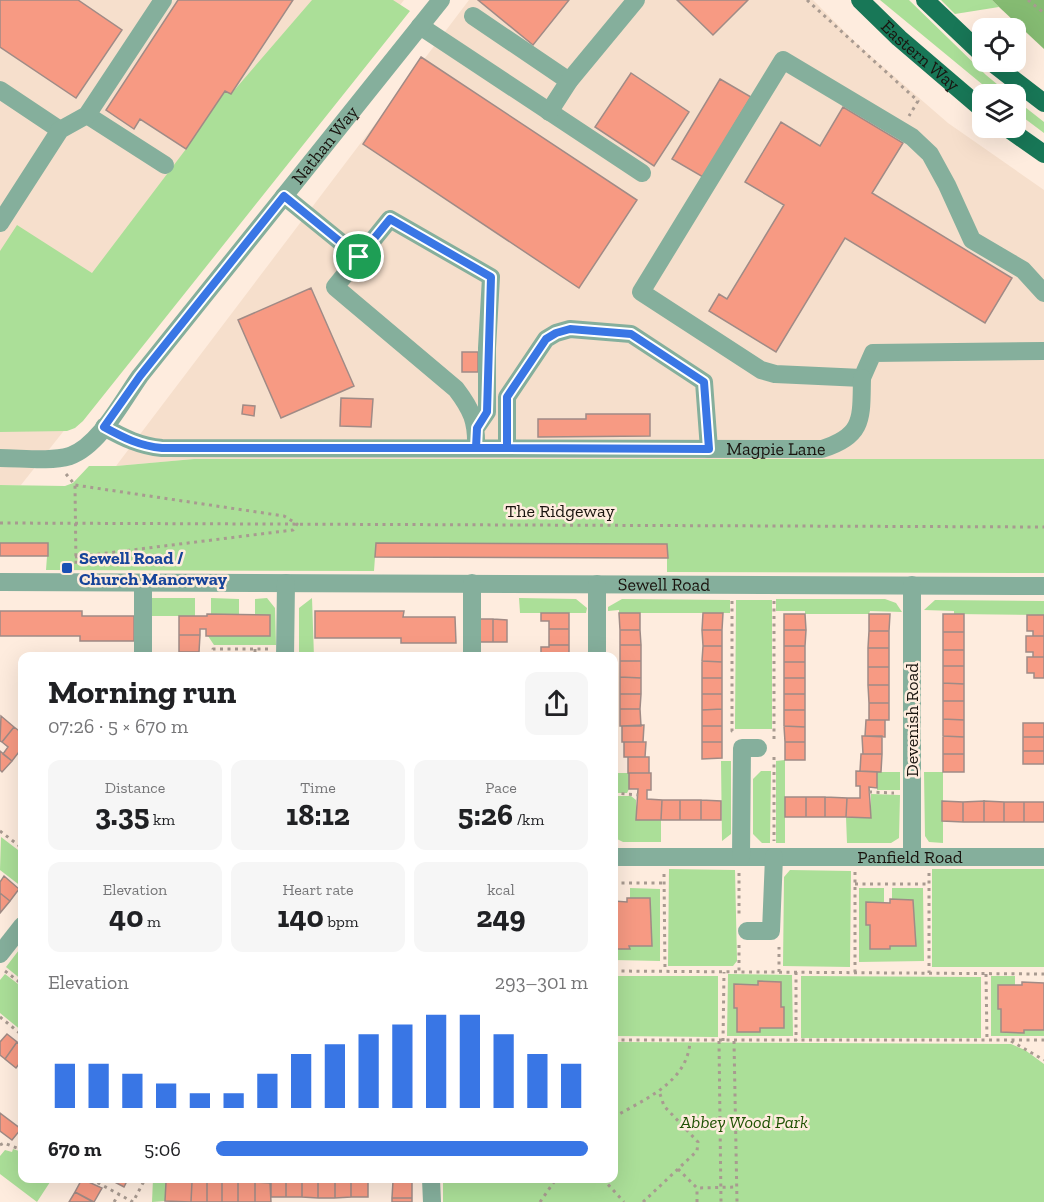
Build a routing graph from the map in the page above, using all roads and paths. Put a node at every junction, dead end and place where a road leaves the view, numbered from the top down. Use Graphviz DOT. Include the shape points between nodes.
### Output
graph roads {
  1 [pos="163,0"];
  2 [pos="441,0"];
  3 [pos="636,0"];
  4 [pos="807,0"];
  5 [pos="860,0"];
  6 [pos="925,0"];
  7 [pos="1028,0"];
  8 [pos="1044,13"];
  9 [pos="473,16"];
  10 [pos="420,26"];
  11 [pos="972,45"];
  12 [pos="1004,72"];
  13 [pos="569,81"];
  14 [pos="0,90"];
  15 [pos="972,100"];
  16 [pos="1044,103"];
  17 [pos="549,112"];
  18 [pos="87,115"];
  19 [pos="60,130"];
  20 [pos="912,137"];
  21 [pos="1021,138"];
  22 [pos="1044,154"];
  23 [pos="165,165"];
  24 [pos="642,173"];
  25 [pos="284,196"];
  26 [pos="0,223"];
  27 [pos="359,257"];
  28 [pos="1044,293"];
  29 [pos="1044,351"];
  30 [pos="862,378"];
  31 [pos="104,427"];
  32 [pos="477,428"];
  33 [pos="476,448"];
  34 [pos="507,448"];
  35 [pos="714,449"];
  36 [pos="0,458"];
  37 [pos="0,523"];
  38 [pos="75,524"];
  39 [pos="297,524"];
  40 [pos="1044,527"];
  41 [pos="0,582"];
  42 [pos="143,582"];
  43 [pos="286,583"];
  44 [pos="472,583"];
  45 [pos="597,584"];
  46 [pos="732,584"];
  47 [pos="774,584"];
  48 [pos="912,585"];
  49 [pos="1044,586"];
  50 [pos="255,649"];
  51 [pos="143,652"];
  52 [pos="213,652"];
  53 [pos="278,652"];
  54 [pos="285,652"];
  55 [pos="472,652"];
  56 [pos="597,652"];
  57 [pos="742,732"];
  58 [pos="768,748"];
  59 [pos="869,792"];
  60 [pos="912,793"];
  61 [pos="618,794"];
  62 [pos="638,795"];
  63 [pos="0,831"];
  64 [pos="18,845"];
  65 [pos="664,856"];
  66 [pos="920,856"];
  67 [pos="618,857"];
  68 [pos="741,857"];
  69 [pos="774,857"];
  70 [pos="855,857"];
  71 [pos="1044,857"];
  72 [pos="618,883"];
  73 [pos="664,883"];
  74 [pos="855,884"];
  75 [pos="929,884"];
  76 [pos="18,931"];
  77 [pos="747,931"];
  78 [pos="0,954"];
  79 [pos="0,967"];
  80 [pos="618,971"];
  81 [pos="665,971"];
  82 [pos="724,972"];
  83 [pos="796,972"];
  84 [pos="855,973"];
  85 [pos="929,973"];
  86 [pos="986,974"];
  87 [pos="1044,974"];
  88 [pos="18,981"];
  89 [pos="0,1017"];
  90 [pos="18,1032"];
  91 [pos="618,1040"];
  92 [pos="1010,1040"];
  93 [pos="1044,1040"];
  94 [pos="690,1041"];
  95 [pos="721,1041"];
  96 [pos="734,1041"];
  97 [pos="796,1041"];
  98 [pos="987,1041"];
  99 [pos="1044,1060"];
  100 [pos="659,1091"];
  101 [pos="618,1115"];
  102 [pos="0,1144"];
  103 [pos="18,1148"];
  104 [pos="678,1168"];
  105 [pos="98,1183"];
  106 [pos="143,1183"];
  107 [pos="432,1183"];
  108 [pos="553,1183"];
  109 [pos="607,1183"];
  110 [pos="543,1185"];
  111 [pos="737,1187"];
  112 [pos="549,1188"];
  113 [pos="697,1188"];
  114 [pos="721,1188"];
  115 [pos="119,1194"];
  116 [pos="114,1202"];
  117 [pos="432,1202"];
  118 [pos="540,1202"];
  119 [pos="624,1202"];
  120 [pos="643,1202"];
  121 [pos="697,1202"];
  122 [pos="721,1202"];
  123 [pos="737,1202"];
  1 -- 18 [label="street"];
  2 -- 10 [label="street, Nathan Way"];
  3 -- 13 [label="street"];
  4 -- 20 [label="path" via="918,101 907,119 918,126"];
  5 -- 15 [label="main road, Eastern Way"];
  6 -- 11 [label="main road"];
  7 -- 8 [label="path"];
  9 -- 13 [label="street"];
  10 -- 17 [label="street"];
  10 -- 25 [label="street, Nathan Way"];
  12 -- 16 [label="main road"];
  13 -- 17 [label="street"];
  14 -- 19 [label="street"];
  17 -- 24 [label="street"];
  18 -- 19 [label="street"];
  18 -- 23 [label="street"];
  19 -- 26 [label="street"];
  20 -- 28 [label="street" via="930,154 942,174 972,240 1023,270"];
  20 -- 30 [label="street" via="783,60 641,292 761,370"];
  21 -- 22 [label="main road"];
  25 -- 27 [label="street"];
  25 -- 31 [label="street, Nathan Way"];
  27 -- 32 [label="street" via="335,287 456,389 469,406"];
  27 -- 32 [label="street" via="390,219 491,277 487,412"];
  29 -- 30 [label="street" via="873,353"];
  30 -- 35 [label="street, Magpie Lane" via="861,416 853,432 840,444 822,449"];
  31 -- 33 [label="street, Magpie Lane" via="131,442 162,448"];
  31 -- 36 [label="street, Nathan Way" via="93,441 69,456"];
  32 -- 33 [label="street"];
  33 -- 34 [label="street, Magpie Lane"];
  34 -- 35 [label="street, Magpie Lane"];
  34 -- 35 [label="street" via="507,397 546,339 570,329 631,334 704,382"];
  37 -- 38 [label="path, The Ridgeway"];
  38 -- 39 [label="path, The Ridgeway"];
  38 -- 39 [label="path" via="75,557 293,530"];
  38 -- 39 [label="path" via="75,485 284,516"];
  39 -- 40 [label="path, The Ridgeway"];
  41 -- 42 [label="street, Sewell Road"];
  42 -- 43 [label="street, Sewell Road"];
  42 -- 51 [label="street"];
  43 -- 44 [label="street, Sewell Road"];
  43 -- 54 [label="street"];
  44 -- 45 [label="street, Sewell Road"];
  44 -- 55 [label="street"];
  45 -- 46 [label="street, Sewell Road"];
  45 -- 56 [label="street"];
  46 -- 47 [label="street, Sewell Road"];
  46 -- 57 [label="path" via="732,732"];
  47 -- 48 [label="street, Sewell Road"];
  47 -- 58 [label="path"];
  48 -- 49 [label="street, Sewell Road"];
  48 -- 60 [label="street, Devenish Road"];
  50 -- 52 [label="path"];
  50 -- 53 [label="path"];
  58 -- 68 [label="street" via="742,748"];
  58 -- 69 [label="path"];
  59 -- 60 [label="path"];
  60 -- 66 [label="street, Devenish Road"];
  61 -- 62 [label="path"];
  63 -- 64 [label="path"];
  65 -- 67 [label="street, Panfield Road"];
  65 -- 68 [label="street, Panfield Road"];
  65 -- 73 [label="path"];
  66 -- 70 [label="street, Panfield Road"];
  66 -- 71 [label="street, Panfield Road"];
  66 -- 75 [label="path"];
  68 -- 69 [label="street, Panfield Road"];
  69 -- 70 [label="street, Panfield Road"];
  69 -- 77 [label="street" via="771,931"];
  70 -- 74 [label="path"];
  72 -- 73 [label="path"];
  73 -- 81 [label="path"];
  74 -- 75 [label="path"];
  74 -- 84 [label="path"];
  75 -- 85 [label="path"];
  76 -- 78 [label="street"];
  79 -- 88 [label="path"];
  80 -- 81 [label="path"];
  81 -- 82 [label="path"];
  82 -- 83 [label="path"];
  82 -- 95 [label="path"];
  83 -- 84 [label="path"];
  83 -- 97 [label="path"];
  84 -- 85 [label="path"];
  85 -- 86 [label="path"];
  86 -- 87 [label="path"];
  86 -- 98 [label="path"];
  89 -- 90 [label="path"];
  91 -- 94 [label="path"];
  92 -- 93 [label="path"];
  92 -- 98 [label="path"];
  92 -- 99 [label="path"];
  94 -- 95 [label="path"];
  94 -- 100 [label="path" via="690,1051 681,1068"];
  95 -- 96 [label="path"];
  95 -- 114 [label="path"];
  96 -- 97 [label="path"];
  96 -- 111 [label="path"];
  97 -- 98 [label="path"];
  100 -- 101 [label="path"];
  100 -- 104 [label="path" via="664,1106 698,1142 697,1151"];
  102 -- 103 [label="path"];
  104 -- 113 [label="path"];
  104 -- 120 [label="path"];
  105 -- 115 [label="path"];
  106 -- 115 [label="path" via="133,1202"];
  107 -- 117 [label="street"];
  108 -- 112 [label="path"];
  109 -- 119 [label="path"];
  110 -- 112 [label="path"];
  111 -- 114 [label="path"];
  111 -- 123 [label="path"];
  112 -- 118 [label="path"];
  113 -- 114 [label="path"];
  113 -- 121 [label="path"];
  114 -- 122 [label="path"];
  115 -- 116 [label="path"];
}
